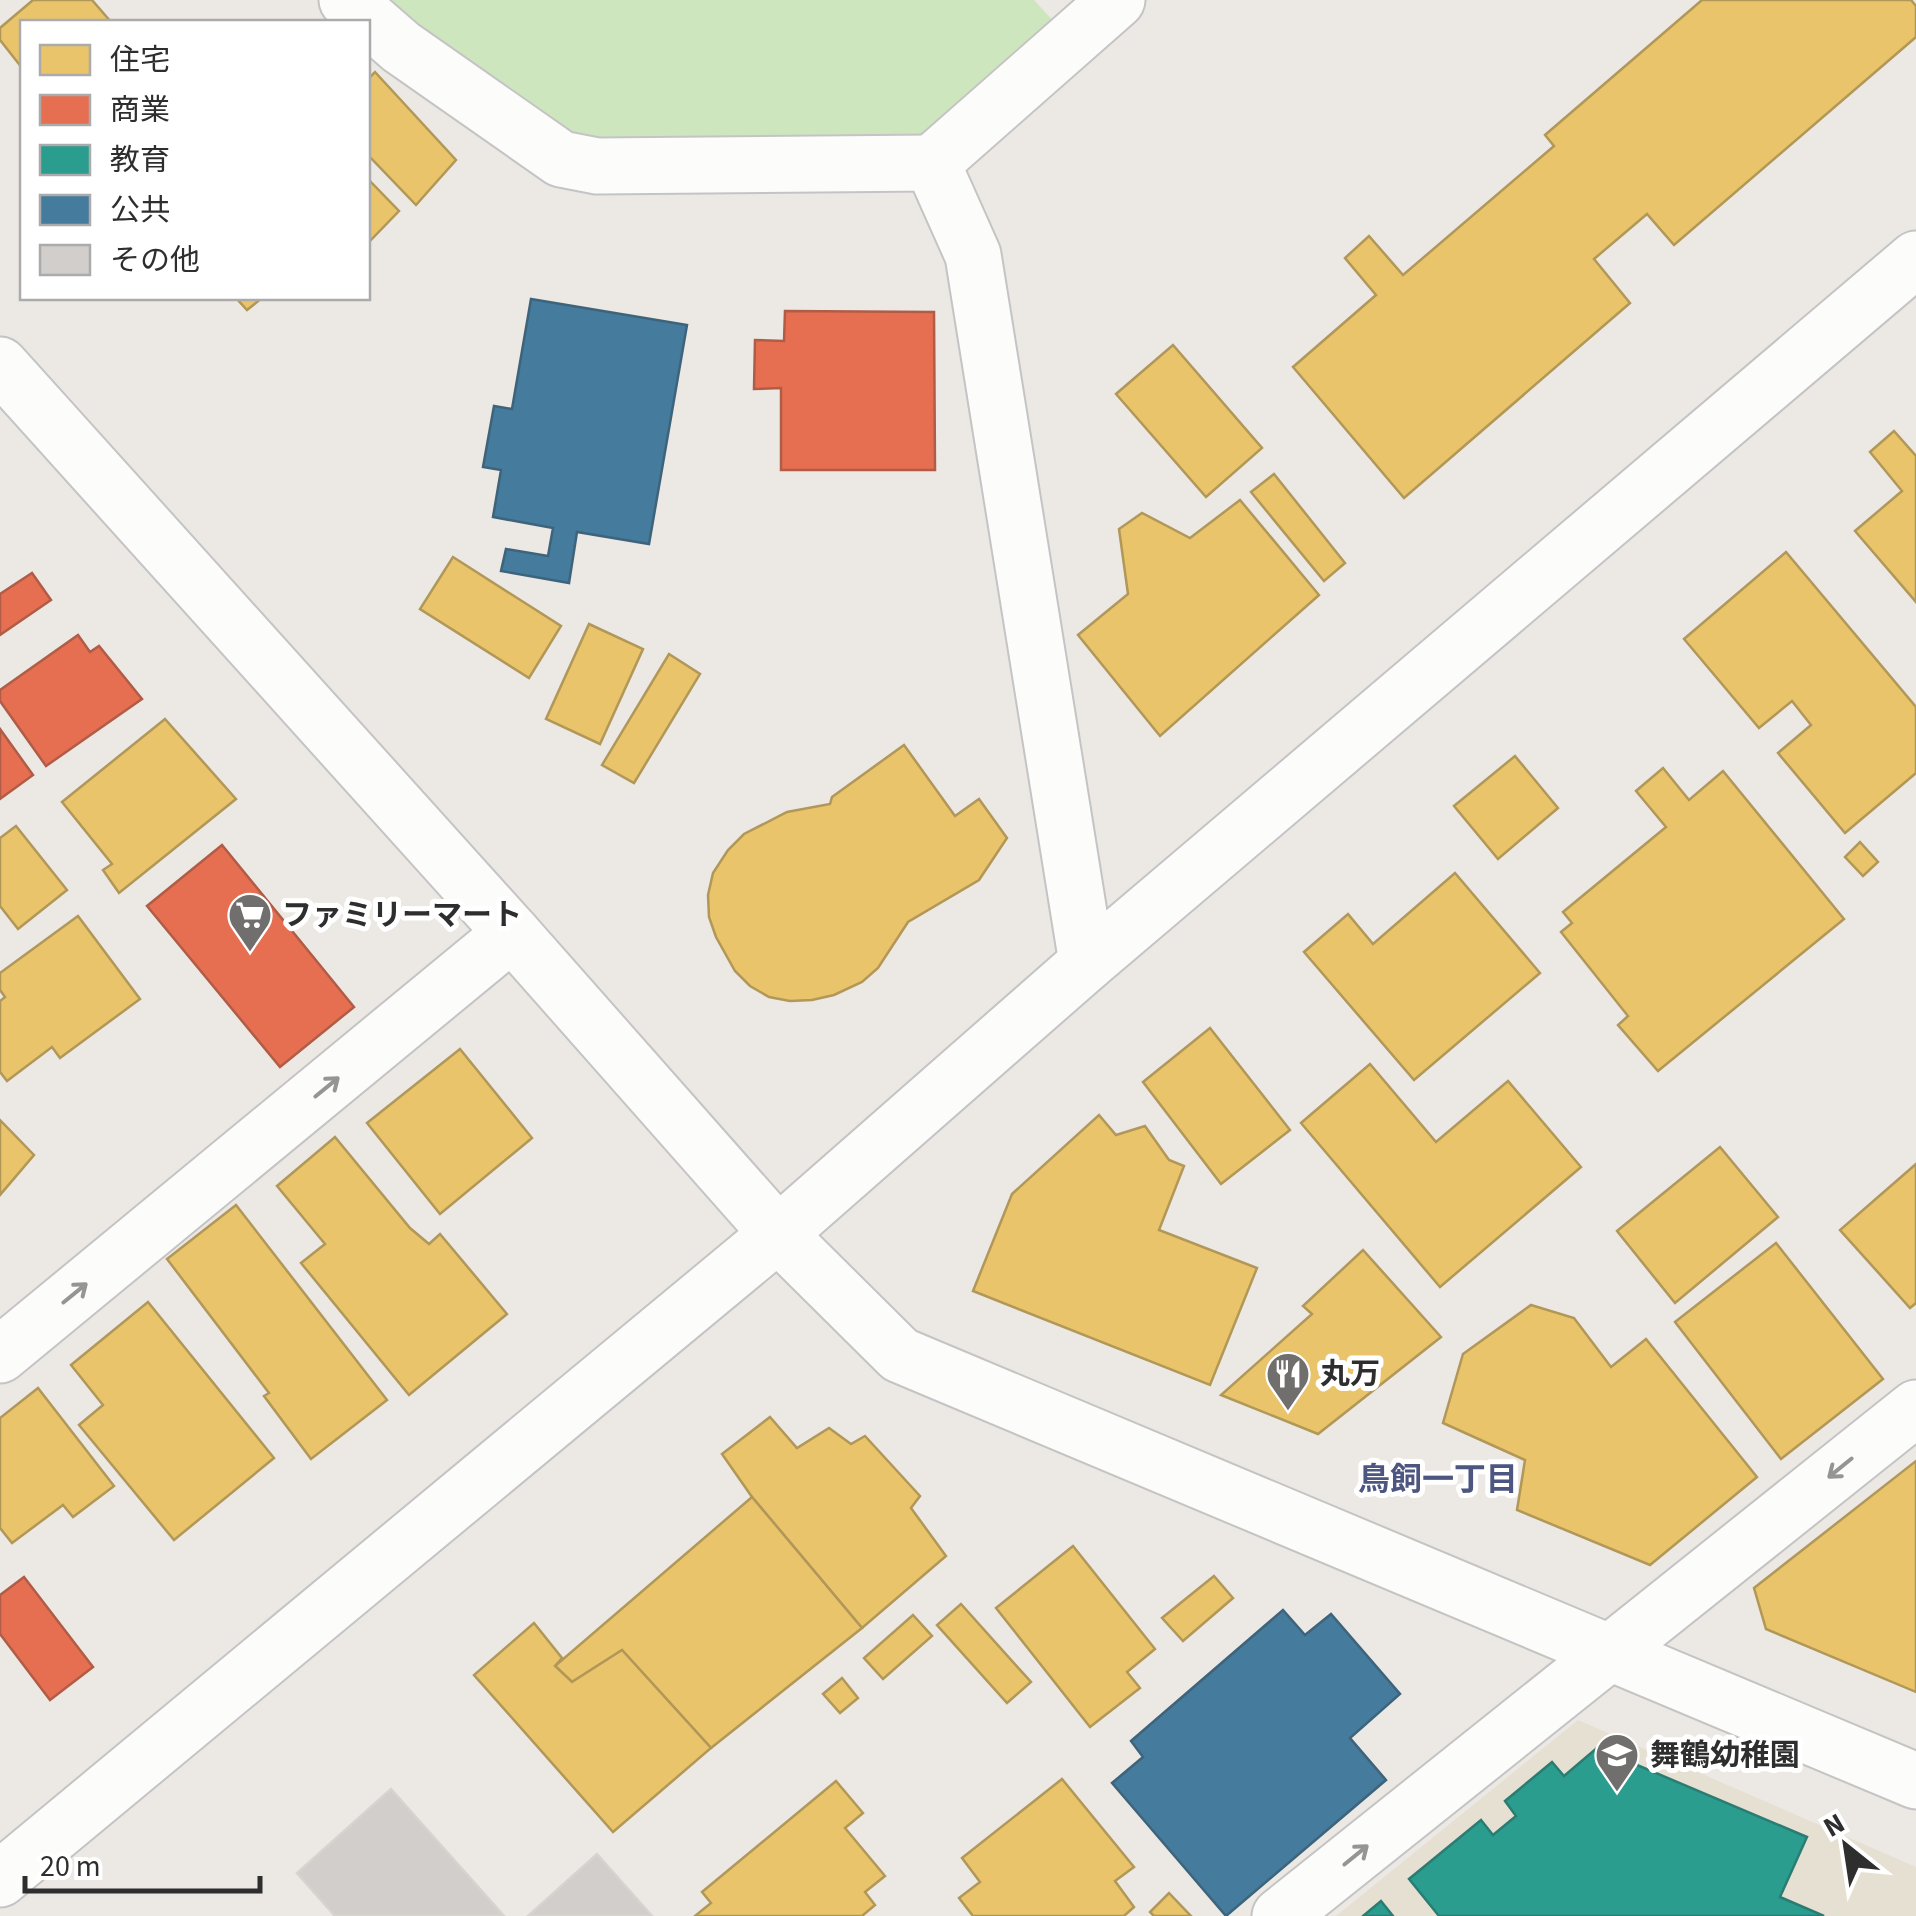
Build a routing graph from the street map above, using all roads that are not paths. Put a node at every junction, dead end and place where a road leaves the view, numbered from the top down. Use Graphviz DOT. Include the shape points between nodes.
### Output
graph roads {
  1 [pos="347,0"];
  2 [pos="1116,0"];
  3 [pos="370,20"];
  4 [pos="370,20"];
  5 [pos="932,163"];
  6 [pos="1916,259"];
  7 [pos="0,365"];
  8 [pos="512,933"];
  9 [pos="1087,963"];
  10 [pos="778,1234"];
  11 [pos="0,1355"];
  12 [pos="1916,1408"];
  13 [pos="1612,1651"];
  14 [pos="1916,1780"];
  15 [pos="0,1879"];
  16 [pos="1280,1916"];
  1 -- 4 [label="street"];
  2 -- 5 [label="street"];
  3 -- 5 [label="street" via="561,158 597,166"];
  5 -- 9 [label="street" via="973,255"];
  6 -- 9 [label="street"];
  7 -- 8 [label="street"];
  8 -- 10 [label="street"];
  11 -- 8 [label="street, one-way"];
  9 -- 10 [label="street"];
  10 -- 13 [label="street" via="900,1356"];
  10 -- 15 [label="street"];
  12 -- 13 [label="street, one-way"];
  13 -- 14 [label="street"];
  16 -- 13 [label="street, one-way"];
}
